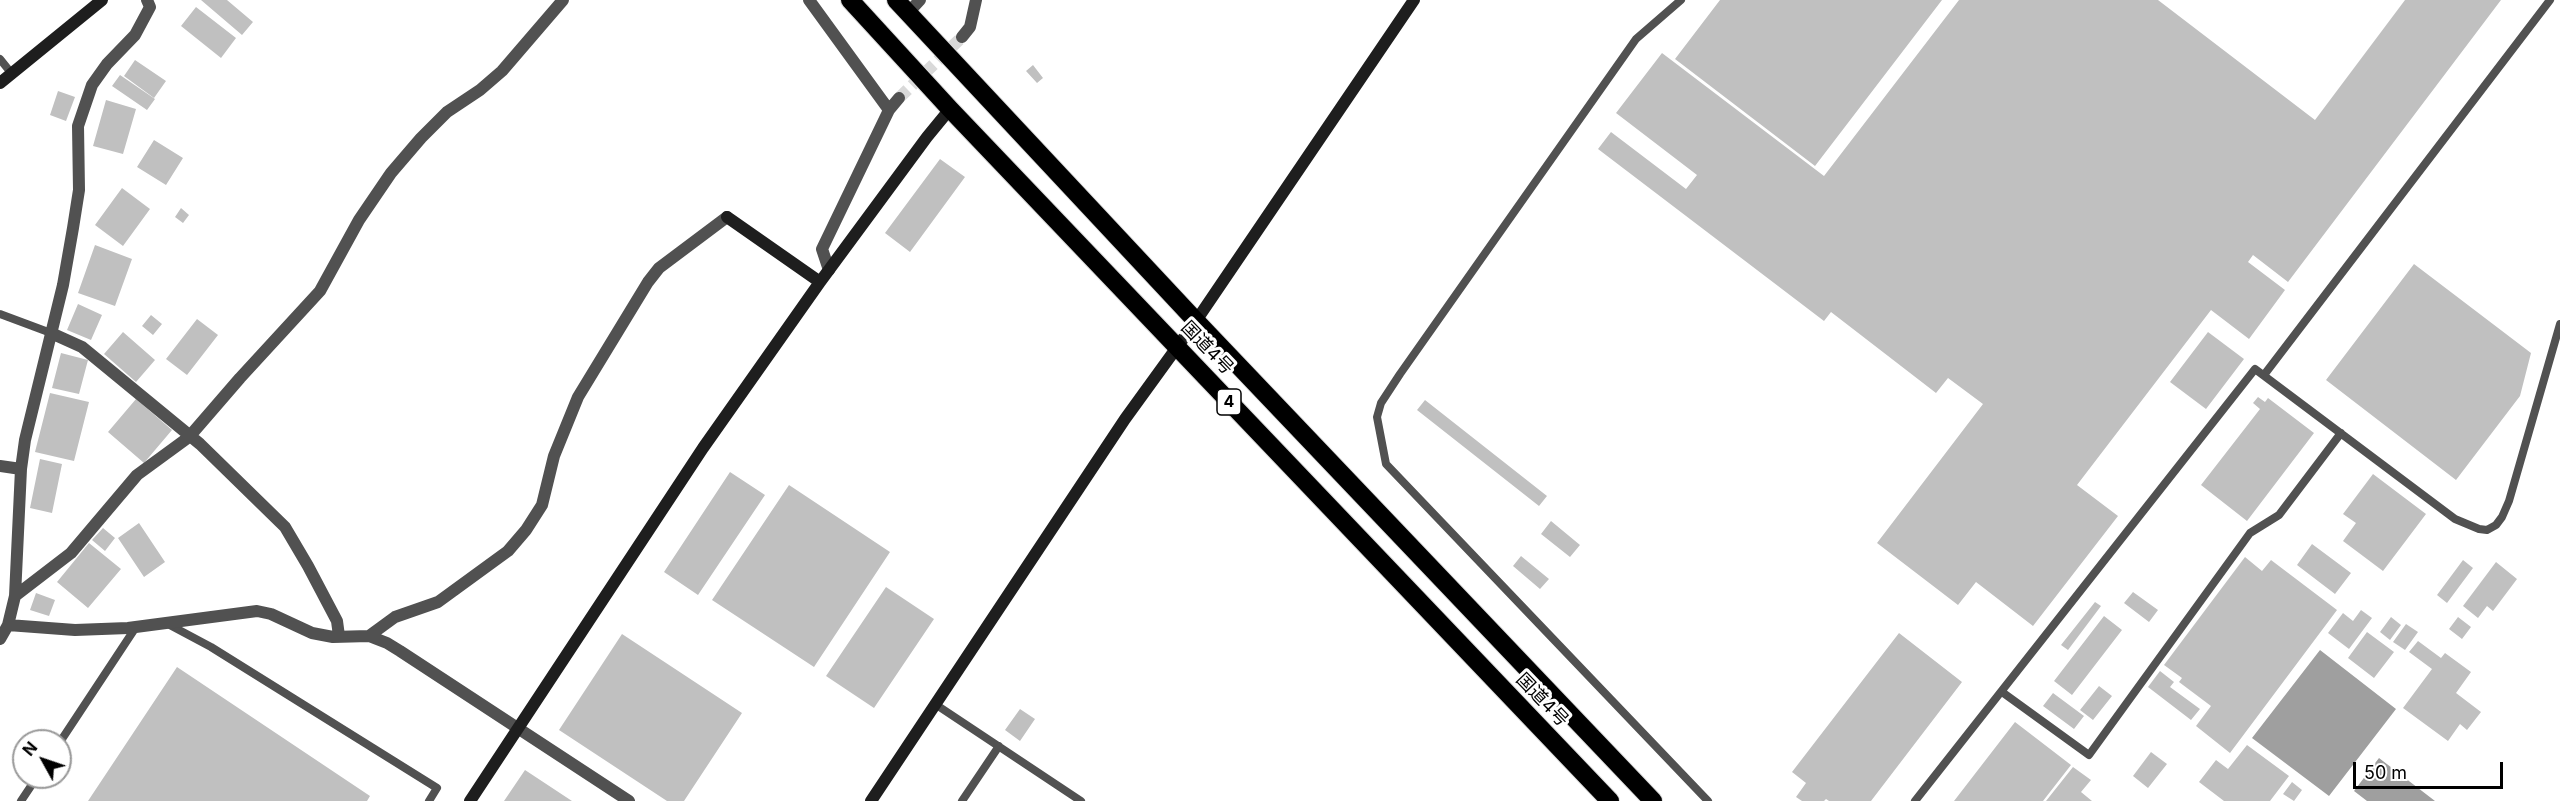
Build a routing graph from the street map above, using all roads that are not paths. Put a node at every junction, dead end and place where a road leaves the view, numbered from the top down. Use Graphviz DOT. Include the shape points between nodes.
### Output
graph roads {
  1 [pos="102,0"];
  2 [pos="147,0"];
  3 [pos="563,0"];
  4 [pos="809,0"];
  5 [pos="850,0"];
  6 [pos="976,0"];
  7 [pos="1414,0"];
  8 [pos="1681,0"];
  9 [pos="2550,0"];
  10 [pos="908,4"];
  11 [pos="962,37"];
  12 [pos="0,59"];
  13 [pos="12,74"];
  14 [pos="0,83"];
  15 [pos="899,98"];
  16 [pos="950,109"];
  17 [pos="889,110"];
  18 [pos="829,270"];
  19 [pos="820,282"];
  20 [pos="0,314"];
  21 [pos="1196,321"];
  22 [pos="2560,324"];
  23 [pos="51,333"];
  24 [pos="1177,347"];
  25 [pos="2264,375"];
  26 [pos="2341,433"];
  27 [pos="189,437"];
  28 [pos="0,466"];
  29 [pos="21,469"];
  30 [pos="15,596"];
  31 [pos="166,623"];
  32 [pos="8,625"];
  33 [pos="136,627"];
  34 [pos="339,636"];
  35 [pos="369,636"];
  36 [pos="0,639"];
  37 [pos="2002,692"];
  38 [pos="935,704"];
  39 [pos="69,729"];
  40 [pos="519,729"];
  41 [pos="999,747"];
  42 [pos="429,801"];
  43 [pos="470,801"];
  44 [pos="629,801"];
  45 [pos="871,801"];
  46 [pos="962,801"];
  47 [pos="1081,801"];
  48 [pos="1610,801"];
  49 [pos="1653,801"];
  50 [pos="1708,801"];
  51 [pos="1915,801"];
  1 -- 13 [label="street"];
  2 -- 23 [label="street" via="150,8 135,35 107,64 82,108 78,126 79,189"];
  3 -- 27 [label="street" via="502,71 447,112 421,138 359,220 320,291"];
  4 -- 17 [label="street"];
  5 -- 16 [label="highway, 国道4号 / 4"];
  6 -- 11 [label="street" via="970,27"];
  7 -- 21 [label="street"];
  8 -- 50 [label="lane" via="1636,39 1400,374 1381,403 1377,417 1386,464"];
  9 -- 25 [label="lane"];
  10 -- 21 [label="highway, 国道4号 / 4"];
  12 -- 13 [label="lane"];
  13 -- 14 [label="street"];
  15 -- 17 [label="street"];
  16 -- 18 [label="street"];
  16 -- 24 [label="highway, 国道4号 / 4"];
  17 -- 18 [label="street" via="822,249"];
  18 -- 19 [label="street"];
  19 -- 35 [label="street" via="727,217 659,268 578,397 554,456 542,505 526,530 508,551 438,602 395,617"];
  19 -- 40 [label="street" via="703,448"];
  20 -- 23 [label="lane"];
  21 -- 24 [label="street"];
  21 -- 49 [label="highway, 国道4号 / 4"];
  22 -- 26 [label="lane" via="2509,501 2496,525 2487,530 2455,519"];
  23 -- 27 [label="street" via="82,347"];
  23 -- 29 [label="street"];
  24 -- 38 [label="street"];
  24 -- 48 [label="highway, 国道4号 / 4"];
  25 -- 26 [label="lane"];
  25 -- 37 [label="lane" via="2255,369"];
  26 -- 37 [label="lane" via="2279,515 2250,533 2089,755"];
  27 -- 30 [label="street" via="137,475 71,554"];
  27 -- 34 [label="street" via="285,527 337,621"];
  28 -- 29 [label="street"];
  29 -- 30 [label="street"];
  30 -- 32 [label="street"];
  31 -- 33 [label="street"];
  31 -- 34 [label="street" via="257,611 312,633"];
  31 -- 42 [label="lane" via="437,788"];
  32 -- 33 [label="street" via="75,630"];
  32 -- 36 [label="street"];
  33 -- 39 [label="lane"];
  34 -- 35 [label="street"];
  35 -- 40 [label="street" via="400,651"];
  37 -- 51 [label="lane"];
  38 -- 41 [label="lane"];
  38 -- 45 [label="street"];
  40 -- 43 [label="street"];
  40 -- 44 [label="street"];
  41 -- 46 [label="lane"];
  41 -- 47 [label="lane"];
}
